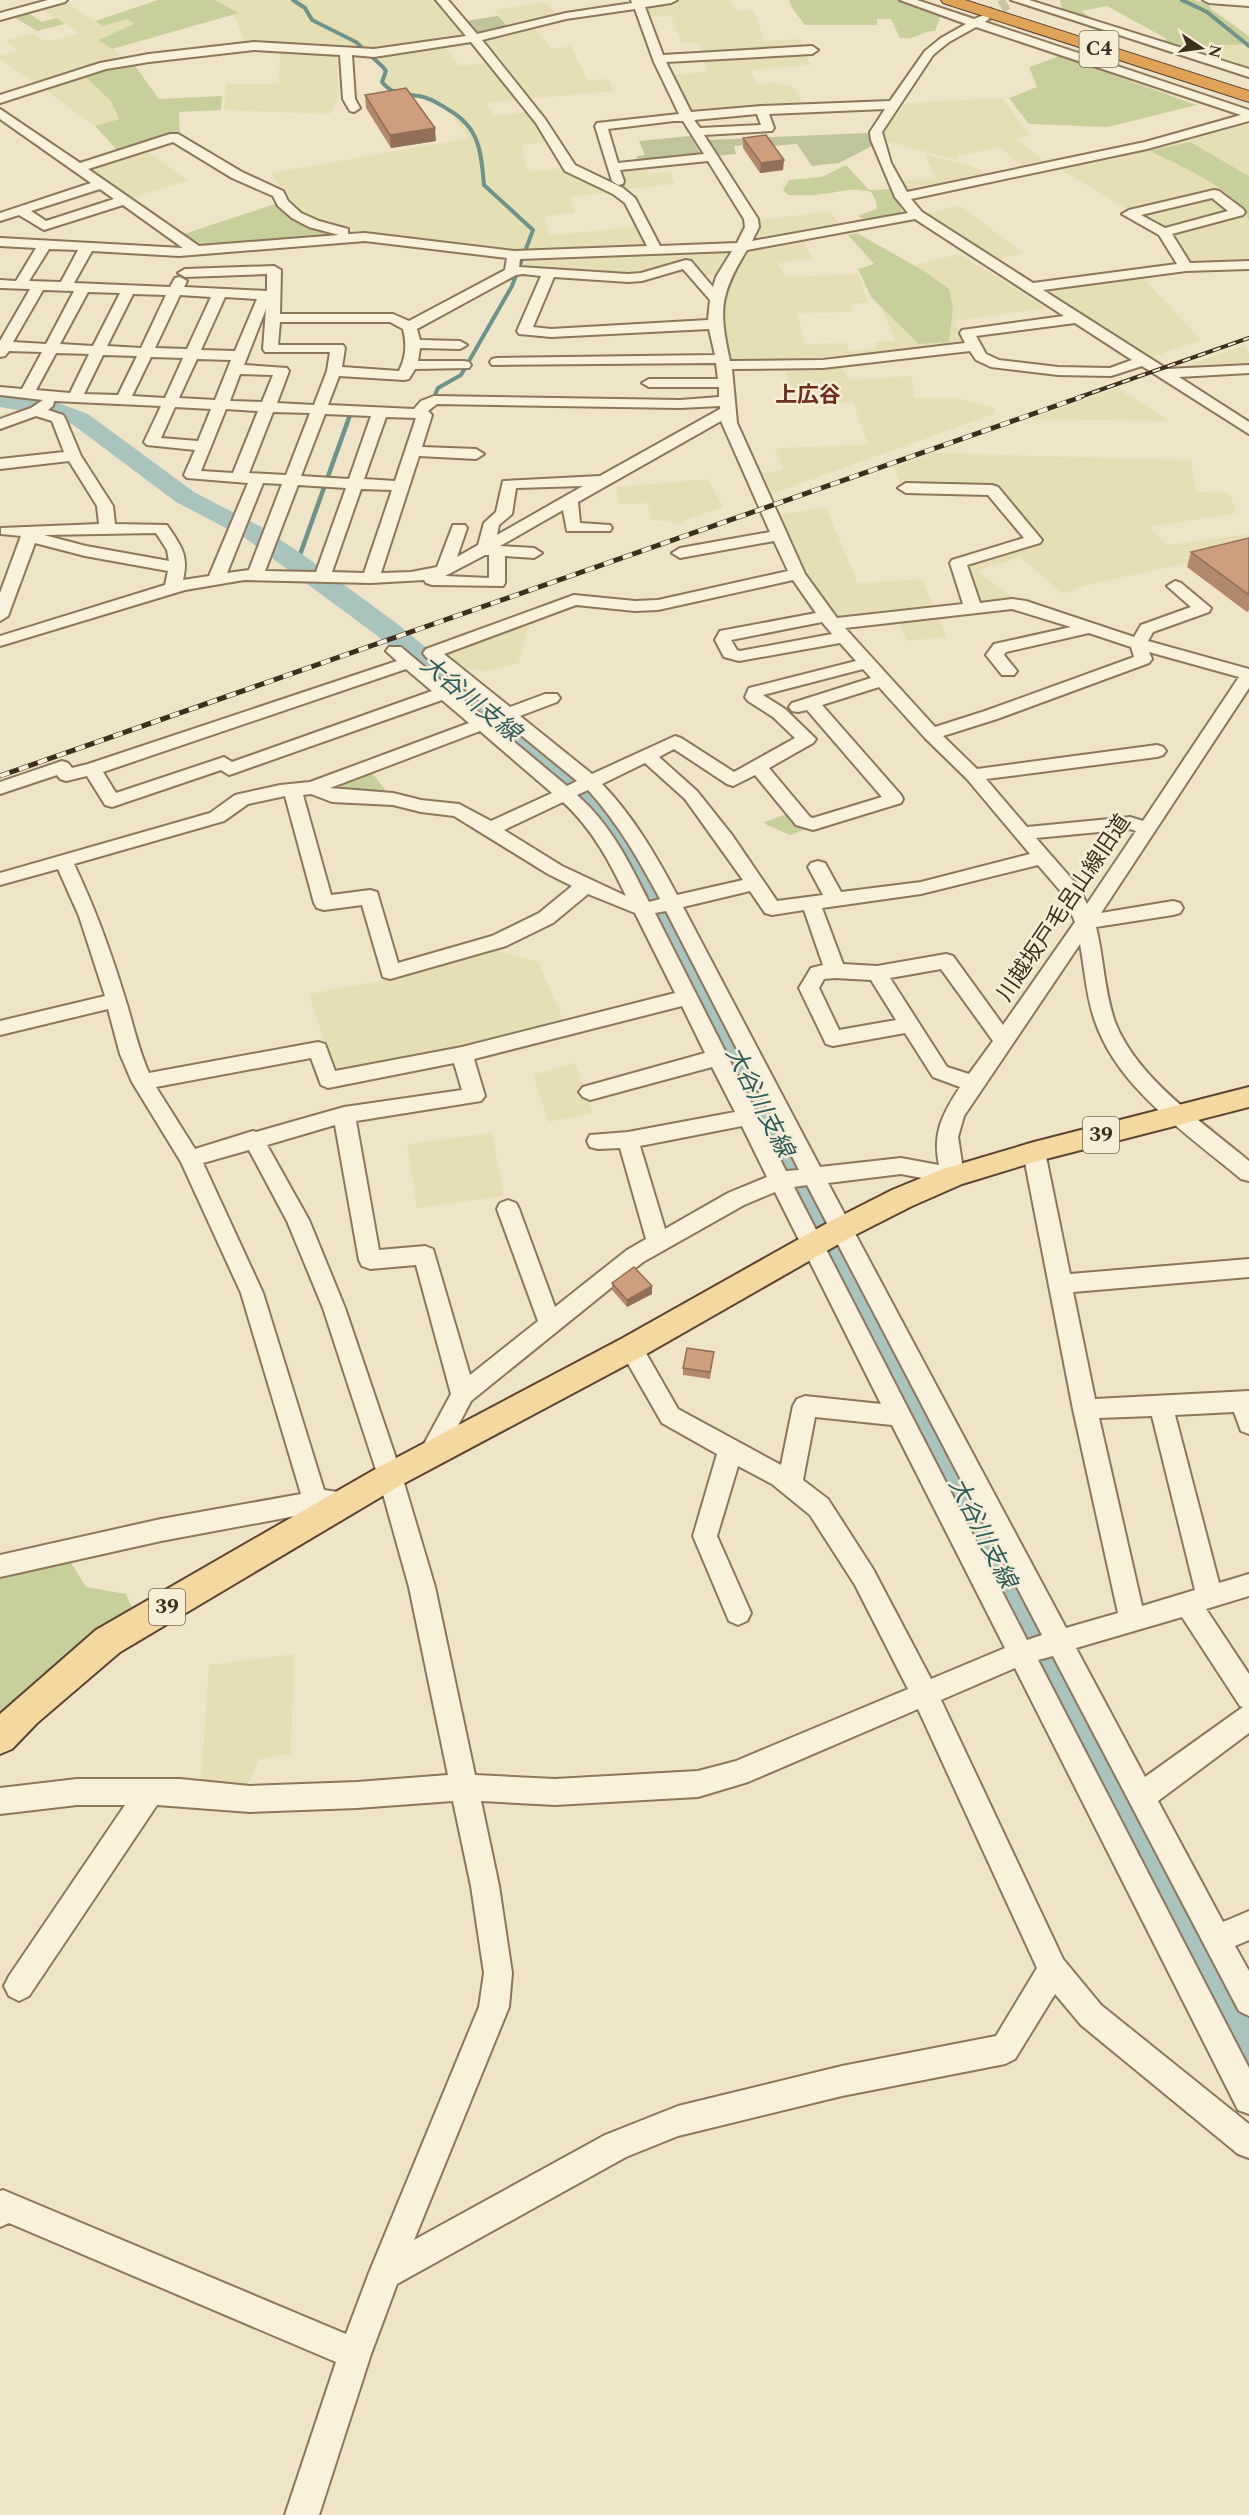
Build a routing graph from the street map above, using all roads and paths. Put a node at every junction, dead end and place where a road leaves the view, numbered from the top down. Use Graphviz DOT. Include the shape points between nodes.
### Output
graph roads {
  1 [pos="61,0"];
  2 [pos="442,0"];
  3 [pos="671,0"];
  4 [pos="906,0"];
  5 [pos="949,0"];
  6 [pos="976,0"];
  7 [pos="1209,0"];
  8 [pos="1011,1"];
  9 [pos="638,2"];
  10 [pos="1249,3"];
  11 [pos="0,17"];
  12 [pos="979,21"];
  13 [pos="476,38"];
  14 [pos="812,50"];
  15 [pos="346,52"];
  16 [pos="659,59"];
  17 [pos="1249,73"];
  18 [pos="1249,89"];
  19 [pos="1249,97"];
  20 [pos="0,99"];
  21 [pos="894,105"];
  22 [pos="354,108"];
  23 [pos="761,110"];
  24 [pos="0,113"];
  25 [pos="686,116"];
  26 [pos="1249,116"];
  27 [pos="696,132"];
  28 [pos="712,157"];
  29 [pos="613,167"];
  30 [pos="78,168"];
  31 [pos="101,184"];
  32 [pos="618,191"];
  33 [pos="902,197"];
  34 [pos="125,200"];
  35 [pos="21,210"];
  36 [pos="917,215"];
  37 [pos="0,217"];
  38 [pos="1164,232"];
  39 [pos="365,237"];
  40 [pos="0,243"];
  41 [pos="273,244"];
  42 [pos="45,245"];
  43 [pos="742,247"];
  44 [pos="86,249"];
  45 [pos="656,250"];
  46 [pos="197,251"];
  47 [pos="514,255"];
  48 [pos="1249,265"];
  49 [pos="1186,267"];
  50 [pos="274,270"];
  51 [pos="512,272"];
  52 [pos="185,273"];
  53 [pos="549,273"];
  54 [pos="0,284"];
  55 [pos="20,285"];
  56 [pos="39,285"];
  57 [pos="65,287"];
  58 [pos="83,288"];
  59 [pos="1029,288"];
  60 [pos="128,290"];
  61 [pos="175,291"];
  62 [pos="220,293"];
  63 [pos="269,295"];
  64 [pos="717,300"];
  65 [pos="273,318"];
  66 [pos="1076,319"];
  67 [pos="715,324"];
  68 [pos="409,327"];
  69 [pos="415,344"];
  70 [pos="460,345"];
  71 [pos="974,346"];
  72 [pos="1,348"];
  73 [pos="51,348"];
  74 [pos="99,350"];
  75 [pos="147,352"];
  76 [pos="193,354"];
  77 [pos="1143,361"];
  78 [pos="497,362"];
  79 [pos="723,362"];
  80 [pos="238,363"];
  81 [pos="410,365"];
  82 [pos="464,365"];
  83 [pos="1249,369"];
  84 [pos="334,371"];
  85 [pos="1163,374"];
  86 [pos="649,383"];
  87 [pos="726,383"];
  88 [pos="0,391"];
  89 [pos="27,394"];
  90 [pos="75,398"];
  91 [pos="123,400"];
  92 [pos="170,402"];
  93 [pos="48,404"];
  94 [pos="219,404"];
  95 [pos="267,406"];
  96 [pos="728,406"];
  97 [pos="318,410"];
  98 [pos="380,413"];
  99 [pos="418,414"];
  100 [pos="0,424"];
  101 [pos="1249,429"];
  102 [pos="203,446"];
  103 [pos="412,451"];
  104 [pos="476,454"];
  105 [pos="73,456"];
  106 [pos="0,464"];
  107 [pos="239,478"];
  108 [pos="257,479"];
  109 [pos="291,480"];
  110 [pos="605,481"];
  111 [pos="355,484"];
  112 [pos="402,486"];
  113 [pos="906,488"];
  114 [pos="563,505"];
  115 [pos="504,514"];
  116 [pos="459,528"];
  117 [pos="604,528"];
  118 [pos="108,529"];
  119 [pos="4,530"];
  120 [pos="29,536"];
  121 [pos="779,536"];
  122 [pos="491,550"];
  123 [pos="680,553"];
  124 [pos="534,554"];
  125 [pos="178,568"];
  126 [pos="444,571"];
  127 [pos="797,574"];
  128 [pos="255,575"];
  129 [pos="322,577"];
  130 [pos="371,578"];
  131 [pos="392,578"];
  132 [pos="216,579"];
  133 [pos="1175,586"];
  134 [pos="172,588"];
  135 [pos="974,608"];
  136 [pos="0,616"];
  137 [pos="833,626"];
  138 [pos="0,628"];
  139 [pos="1089,628"];
  140 [pos="27,632"];
  141 [pos="0,641"];
  142 [pos="1138,644"];
  143 [pos="867,663"];
  144 [pos="1008,670"];
  145 [pos="1249,675"];
  146 [pos="882,680"];
  147 [pos="444,693"];
  148 [pos="551,698"];
  149 [pos="810,703"];
  150 [pos="779,713"];
  151 [pos="506,716"];
  152 [pos="484,724"];
  153 [pos="206,732"];
  154 [pos="931,734"];
  155 [pos="1157,751"];
  156 [pos="646,755"];
  157 [pos="227,766"];
  158 [pos="758,767"];
  159 [pos="92,769"];
  160 [pos="973,775"];
  161 [pos="590,782"];
  162 [pos="0,788"];
  163 [pos="303,789"];
  164 [pos="565,794"];
  165 [pos="242,799"];
  166 [pos="1147,828"];
  167 [pos="490,830"];
  168 [pos="1024,835"];
  169 [pos="1044,857"];
  170 [pos="63,861"];
  171 [pos="818,867"];
  172 [pos="0,879"];
  173 [pos="756,883"];
  174 [pos="586,885"];
  175 [pos="837,900"];
  176 [pos="672,902"];
  177 [pos="811,903"];
  178 [pos="1173,908"];
  179 [pos="645,909"];
  180 [pos="1084,922"];
  181 [pos="835,971"];
  182 [pos="877,973"];
  183 [pos="689,997"];
  184 [pos="116,1000"];
  185 [pos="910,1025"];
  186 [pos="0,1028"];
  187 [pos="1004,1041"];
  188 [pos="462,1054"];
  189 [pos="720,1057"];
  190 [pos="142,1082"];
  191 [pos="974,1084"];
  192 [pos="590,1092"];
  193 [pos="1249,1097"];
  194 [pos="1181,1114"];
  195 [pos="344,1115"];
  196 [pos="750,1117"];
  197 [pos="253,1139"];
  198 [pos="628,1140"];
  199 [pos="598,1141"];
  200 [pos="1034,1152"];
  201 [pos="190,1159"];
  202 [pos="1249,1173"];
  203 [pos="814,1176"];
  204 [pos="954,1176"];
  205 [pos="781,1180"];
  206 [pos="508,1209"];
  207 [pos="841,1229"];
  208 [pos="658,1243"];
  209 [pos="812,1245"];
  210 [pos="1249,1268"];
  211 [pos="1061,1284"];
  212 [pos="550,1323"];
  213 [pos="631,1348"];
  214 [pos="463,1394"];
  215 [pos="1161,1406"];
  216 [pos="1085,1409"];
  217 [pos="1247,1409"];
  218 [pos="899,1416"];
  219 [pos="731,1449"];
  220 [pos="430,1455"];
  221 [pos="390,1476"];
  222 [pos="790,1483"];
  223 [pos="352,1498"];
  224 [pos="315,1501"];
  225 [pos="0,1566"];
  226 [pos="1249,1585"];
  227 [pos="1199,1600"];
  228 [pos="738,1612"];
  229 [pos="1132,1620"];
  230 [pos="1060,1641"];
  231 [pos="1022,1653"];
  232 [pos="925,1695"];
  233 [pos="1249,1697"];
  234 [pos="1249,1717"];
  235 [pos="0,1738"];
  236 [pos="463,1786"];
  237 [pos="150,1792"];
  238 [pos="1141,1797"];
  239 [pos="0,1802"];
  240 [pos="1249,1925"];
  241 [pos="1215,1940"];
  242 [pos="1053,1968"];
  243 [pos="19,1986"];
  244 [pos="1249,2001"];
  245 [pos="1249,2099"];
  246 [pos="1249,2143"];
  247 [pos="0,2211"];
  248 [pos="385,2273"];
  249 [pos="355,2354"];
  250 [pos="302,2515"];
  1 -- 11 [label="street"];
  2 -- 13 [label="street"];
  3 -- 9 [label="street"];
  4 -- 12 [label="street"];
  5 -- 19 [label="highway, C4"];
  6 -- 18 [label="highway, C4"];
  7 -- 10 [label="street"];
  8 -- 17 [label="street"];
  9 -- 13 [label="street"];
  9 -- 16 [label="street"];
  12 -- 21 [label="street" via="929,52"];
  12 -- 26 [label="street"];
  13 -- 15 [label="street" via="374,53"];
  13 -- 32 [label="street" via="541,122 570,168"];
  14 -- 16 [label="street"];
  15 -- 20 [label="street" via="254,46 149,58 104,66"];
  15 -- 22 [label="street" via="349,99"];
  16 -- 25 [label="street"];
  21 -- 23 [label="street"];
  21 -- 33 [label="street" via="875,139"];
  23 -- 25 [label="street"];
  23 -- 27 [label="street" via="768,128"];
  24 -- 30 [label="street"];
  25 -- 27 [label="street"];
  25 -- 29 [label="street" via="601,126"];
  26 -- 33 [label="street" via="1147,145"];
  27 -- 28 [label="street"];
  28 -- 29 [label="street"];
  28 -- 43 [label="street" via="751,219 752,227"];
  29 -- 32 [label="street"];
  30 -- 31 [label="street"];
  30 -- 39 [label="street" via="174,137 237,175 278,194 291,214"];
  31 -- 34 [label="street"];
  31 -- 35 [label="street"];
  32 -- 45 [label="street" via="630,201"];
  33 -- 36 [label="street"];
  34 -- 35 [label="street" via="44,226"];
  34 -- 46 [label="street"];
  35 -- 37 [label="street"];
  36 -- 43 [label="street"];
  36 -- 59 [label="street"];
  38 -- 38 [label="street" via="1129,214 1214,194 1238,213"];
  38 -- 49 [label="street"];
  39 -- 41 [label="street"];
  39 -- 47 [label="street"];
  40 -- 42 [label="street"];
  41 -- 46 [label="street"];
  41 -- 50 [label="street"];
  42 -- 44 [label="street"];
  42 -- 55 [label="street"];
  43 -- 45 [label="street"];
  43 -- 64 [label="street" via="723,277"];
  44 -- 46 [label="street"];
  44 -- 57 [label="street"];
  45 -- 47 [label="street"];
  46 -- 52 [label="street"];
  47 -- 51 [label="street"];
  48 -- 49 [label="street"];
  49 -- 59 [label="street"];
  50 -- 52 [label="street"];
  50 -- 63 [label="street"];
  51 -- 53 [label="street"];
  51 -- 68 [label="street"];
  52 -- 61 [label="street"];
  53 -- 64 [label="street" via="628,278 686,264"];
  53 -- 67 [label="street" via="524,331"];
  54 -- 55 [label="street"];
  55 -- 56 [label="street"];
  56 -- 57 [label="street"];
  56 -- 72 [label="street"];
  57 -- 58 [label="street"];
  58 -- 60 [label="street"];
  58 -- 73 [label="street"];
  59 -- 66 [label="street"];
  60 -- 61 [label="street"];
  60 -- 74 [label="street"];
  61 -- 62 [label="street"];
  61 -- 75 [label="street"];
  62 -- 63 [label="street"];
  62 -- 76 [label="street"];
  63 -- 65 [label="street"];
  63 -- 80 [label="street"];
  64 -- 67 [label="street"];
  65 -- 68 [label="street" via="393,318"];
  65 -- 84 [label="street" via="270,349 338,348"];
  66 -- 71 [label="street" via="967,333"];
  66 -- 77 [label="street"];
  67 -- 79 [label="street"];
  68 -- 69 [label="street"];
  69 -- 70 [label="street"];
  69 -- 81 [label="street"];
  71 -- 77 [label="street" via="981,357 996,363 1058,371 1111,372"];
  71 -- 79 [label="street" via="823,364"];
  72 -- 73 [label="street"];
  73 -- 74 [label="street"];
  73 -- 89 [label="street"];
  74 -- 75 [label="street"];
  74 -- 90 [label="street"];
  75 -- 76 [label="street"];
  75 -- 91 [label="street"];
  76 -- 80 [label="street"];
  76 -- 92 [label="street"];
  77 -- 85 [label="street"];
  78 -- 79 [label="street"];
  79 -- 87 [label="street"];
  80 -- 94 [label="street"];
  80 -- 95 [label="street" via="282,371"];
  81 -- 82 [label="street"];
  81 -- 84 [label="street" via="404,376"];
  83 -- 85 [label="street"];
  84 -- 97 [label="street"];
  85 -- 101 [label="street"];
  86 -- 87 [label="street"];
  87 -- 96 [label="street"];
  88 -- 89 [label="street"];
  89 -- 93 [label="street"];
  90 -- 91 [label="street"];
  90 -- 93 [label="street"];
  91 -- 92 [label="street"];
  92 -- 94 [label="street"];
  92 -- 102 [label="street" via="152,442"];
  93 -- 100 [label="street"];
  93 -- 105 [label="street"];
  94 -- 95 [label="street"];
  94 -- 102 [label="street"];
  95 -- 97 [label="street"];
  95 -- 107 [label="street"];
  96 -- 99 [label="street" via="434,400"];
  96 -- 110 [label="street"];
  96 -- 121 [label="street" via="729,423"];
  97 -- 98 [label="street"];
  97 -- 109 [label="street"];
  98 -- 99 [label="street"];
  98 -- 111 [label="street"];
  99 -- 103 [label="street" via="425,415"];
  102 -- 107 [label="street" via="192,475"];
  103 -- 104 [label="street"];
  103 -- 112 [label="street"];
  105 -- 106 [label="street"];
  105 -- 118 [label="street" via="105,506"];
  107 -- 108 [label="street"];
  108 -- 109 [label="street"];
  108 -- 132 [label="street"];
  109 -- 111 [label="street"];
  109 -- 128 [label="street"];
  110 -- 114 [label="street"];
  110 -- 115 [label="street" via="509,484"];
  111 -- 112 [label="street"];
  111 -- 129 [label="street"];
  112 -- 130 [label="street"];
  113 -- 135 [label="street" via="992,490 1034,540 958,563"];
  114 -- 115 [label="street"];
  114 -- 117 [label="street" via="573,528"];
  114 -- 122 [label="street"];
  115 -- 122 [label="street" via="492,523"];
  116 -- 126 [label="street"];
  118 -- 119 [label="street"];
  118 -- 125 [label="street" via="160,528 176,551"];
  119 -- 120 [label="street"];
  120 -- 125 [label="street"];
  120 -- 136 [label="street"];
  121 -- 123 [label="street"];
  121 -- 127 [label="street"];
  122 -- 124 [label="street"];
  122 -- 126 [label="street"];
  122 -- 131 [label="street" via="497,583"];
  125 -- 134 [label="street"];
  126 -- 131 [label="street"];
  127 -- 137 [label="street"];
  127 -- 151 [label="street" via="658,605 574,600 432,653"];
  128 -- 129 [label="street"];
  128 -- 132 [label="street"];
  129 -- 130 [label="street"];
  130 -- 131 [label="street"];
  132 -- 134 [label="street"];
  133 -- 142 [label="street" via="1203,608 1147,629"];
  134 -- 140 [label="street"];
  135 -- 137 [label="street"];
  135 -- 139 [label="street" via="1026,606"];
  137 -- 137 [label="street" via="726,635 723,640 730,653 739,656"];
  137 -- 143 [label="street"];
  138 -- 140 [label="street"];
  139 -- 142 [label="street"];
  139 -- 144 [label="street" via="1000,648 995,655"];
  140 -- 141 [label="street"];
  142 -- 145 [label="street"];
  142 -- 154 [label="street" via="1143,659"];
  143 -- 146 [label="street"];
  143 -- 150 [label="street" via="755,692 754,697"];
  145 -- 166 [label="street, 川越坂戸毛呂山線旧道"];
  146 -- 149 [label="street"];
  146 -- 154 [label="street"];
  147 -- 152 [label="street"];
  147 -- 153 [label="street" via="402,657"];
  147 -- 157 [label="street"];
  148 -- 151 [label="street"];
  149 -- 150 [label="street"];
  149 -- 158 [label="street" via="894,799 813,824 803,821"];
  150 -- 158 [label="street" via="807,739"];
  151 -- 152 [label="street"];
  151 -- 161 [label="street"];
  152 -- 163 [label="street"];
  152 -- 164 [label="street"];
  153 -- 157 [label="street"];
  153 -- 159 [label="street"];
  154 -- 160 [label="street"];
  155 -- 160 [label="street"];
  156 -- 158 [label="street" via="675,742 733,780"];
  156 -- 161 [label="street"];
  156 -- 173 [label="street" via="691,795"];
  157 -- 159 [label="street" via="112,801"];
  157 -- 165 [label="street"];
  159 -- 162 [label="street" via="66,775 62,767"];
  160 -- 168 [label="street"];
  161 -- 164 [label="street"];
  161 -- 176 [label="street" via="612,805 646,854"];
  163 -- 165 [label="street"];
  163 -- 167 [label="street" via="332,796 393,799 459,810"];
  163 -- 174 [label="street" via="297,812 324,903 370,897 390,972 499,941 546,918"];
  164 -- 167 [label="street"];
  164 -- 179 [label="street" via="610,844"];
  165 -- 170 [label="street" via="218,817"];
  166 -- 168 [label="street" via="1130,823"];
  166 -- 180 [label="street, 川越坂戸毛呂山線旧道"];
  167 -- 174 [label="street"];
  168 -- 169 [label="street"];
  169 -- 175 [label="street" via="921,888"];
  169 -- 180 [label="street" via="1070,890"];
  170 -- 172 [label="street"];
  170 -- 184 [label="street" via="90,916"];
  171 -- 175 [label="street"];
  173 -- 176 [label="street"];
  173 -- 177 [label="street" via="772,908"];
  174 -- 179 [label="street"];
  175 -- 177 [label="street"];
  176 -- 179 [label="street"];
  176 -- 203 [label="street"];
  177 -- 181 [label="street"];
  178 -- 180 [label="street"];
  179 -- 183 [label="street"];
  180 -- 187 [label="street, 川越坂戸毛呂山線旧道"];
  180 -- 194 [label="street" via="1097,996 1118,1049 1148,1088"];
  181 -- 182 [label="street"];
  181 -- 185 [label="street" via="818,974 808,988 833,1039"];
  182 -- 185 [label="street"];
  182 -- 187 [label="street" via="946,961"];
  183 -- 188 [label="street"];
  183 -- 189 [label="street"];
  184 -- 186 [label="street"];
  184 -- 190 [label="street"];
  185 -- 191 [label="street" via="940,1072"];
  187 -- 191 [label="street, 川越坂戸毛呂山線旧道"];
  188 -- 190 [label="street" via="328,1080 318,1048"];
  188 -- 195 [label="street" via="474,1096"];
  189 -- 192 [label="street"];
  189 -- 196 [label="street"];
  190 -- 201 [label="street"];
  191 -- 204 [label="street, 川越坂戸毛呂山線旧道" via="948,1125 947,1154"];
  193 -- 194 [label="main road, 39"];
  194 -- 200 [label="main road, 39"];
  194 -- 202 [label="street"];
  195 -- 197 [label="street"];
  195 -- 214 [label="street" via="370,1260 426,1255"];
  196 -- 198 [label="street"];
  196 -- 205 [label="street"];
  197 -- 201 [label="street"];
  197 -- 221 [label="street" via="298,1220 334,1308"];
  198 -- 199 [label="street"];
  198 -- 208 [label="street"];
  200 -- 204 [label="main road, 39"];
  200 -- 211 [label="street"];
  201 -- 224 [label="street" via="252,1293"];
  203 -- 204 [label="street" via="901,1166"];
  203 -- 205 [label="street"];
  203 -- 207 [label="street"];
  204 -- 207 [label="main road, 39"];
  205 -- 208 [label="street" via="736,1199"];
  205 -- 209 [label="street"];
  206 -- 212 [label="street"];
  207 -- 209 [label="main road, 39"];
  207 -- 230 [label="street"];
  208 -- 212 [label="street" via="635,1256"];
  209 -- 213 [label="main road, 39"];
  209 -- 218 [label="street"];
  210 -- 211 [label="street"];
  211 -- 216 [label="street"];
  212 -- 214 [label="street"];
  213 -- 219 [label="street" via="670,1416"];
  213 -- 220 [label="main road, 39"];
  214 -- 220 [label="street"];
  215 -- 216 [label="street"];
  215 -- 217 [label="street"];
  215 -- 227 [label="street"];
  216 -- 229 [label="street"];
  218 -- 222 [label="street" via="805,1406"];
  218 -- 231 [label="street"];
  219 -- 222 [label="street"];
  219 -- 228 [label="street" via="705,1536"];
  220 -- 221 [label="main road, 39"];
  221 -- 223 [label="main road, 39"];
  221 -- 236 [label="street" via="422,1587"];
  222 -- 232 [label="street" via="819,1508 864,1577"];
  223 -- 224 [label="street"];
  223 -- 235 [label="main road, 39" via="108,1641"];
  224 -- 225 [label="street"];
  226 -- 227 [label="street"];
  227 -- 229 [label="street"];
  227 -- 233 [label="street"];
  229 -- 230 [label="street"];
  230 -- 231 [label="street"];
  230 -- 238 [label="street"];
  231 -- 232 [label="street"];
  231 -- 245 [label="street"];
  232 -- 236 [label="street" via="738,1773 698,1784 555,1791"];
  232 -- 242 [label="street"];
  234 -- 238 [label="street"];
  236 -- 237 [label="street" via="250,1799"];
  236 -- 248 [label="street" via="485,1886 498,1973 494,2007"];
  237 -- 239 [label="street" via="77,1792"];
  237 -- 243 [label="street"];
  238 -- 241 [label="street"];
  240 -- 241 [label="street"];
  241 -- 244 [label="street"];
  242 -- 246 [label="street" via="1091,2015"];
  242 -- 248 [label="street" via="1005,2049 842,2081 678,2121 616,2146"];
  247 -- 249 [label="street" via="3,2205"];
  248 -- 249 [label="street"];
  249 -- 250 [label="street"];
}
